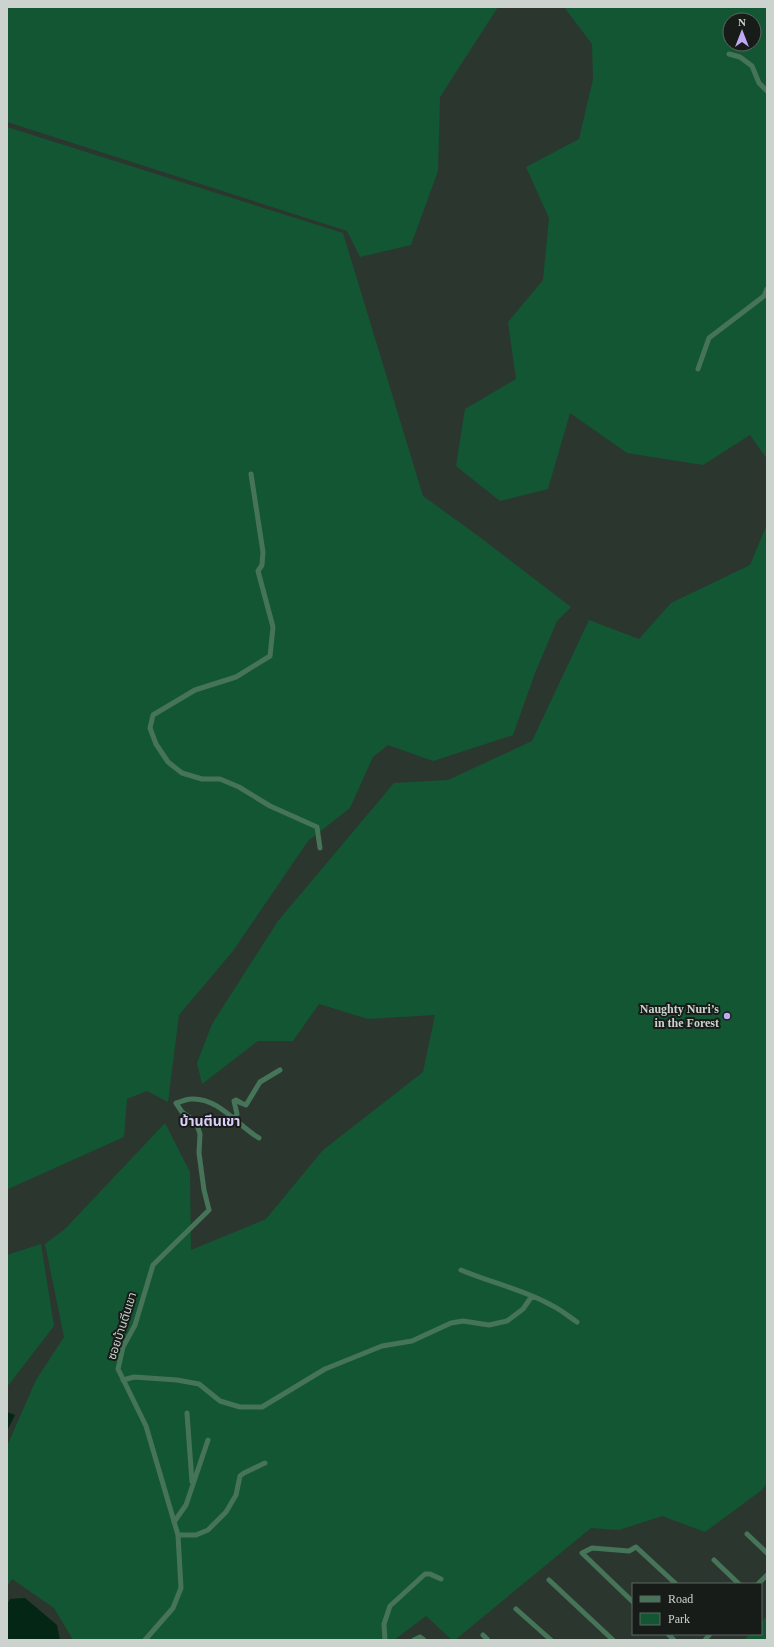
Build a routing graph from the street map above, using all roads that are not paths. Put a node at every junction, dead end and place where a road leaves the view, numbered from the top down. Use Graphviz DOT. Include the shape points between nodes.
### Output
graph roads {
  1 [pos="730,54"];
  2 [pos="767,91"];
  3 [pos="767,289"];
  4 [pos="698,369"];
  5 [pos="251,474"];
  6 [pos="320,848"];
  7 [pos="280,1070"];
  8 [pos="234,1119"];
  9 [pos="259,1138"];
  10 [pos="461,1270"];
  11 [pos="532,1296"];
  12 [pos="577,1322"];
  13 [pos="123,1380"];
  14 [pos="187,1413"];
  15 [pos="208,1440"];
  16 [pos="265,1463"];
  17 [pos="192,1485"];
  18 [pos="174,1522"];
  19 [pos="747,1534"];
  20 [pos="178,1535"];
  21 [pos="767,1553"];
  22 [pos="714,1560"];
  23 [pos="767,1575"];
  24 [pos="441,1579"];
  25 [pos="549,1580"];
  26 [pos="675,1583"];
  27 [pos="738,1583"];
  28 [pos="759,1583"];
  29 [pos="632,1601"];
  30 [pos="516,1609"];
  31 [pos="483,1635"];
  32 [pos="145,1640"];
  33 [pos="385,1640"];
  34 [pos="414,1640"];
  35 [pos="424,1640"];
  36 [pos="488,1640"];
  37 [pos="551,1640"];
  38 [pos="613,1640"];
  1 -- 2 [label="street" via="752,66 759,83"];
  3 -- 4 [label="street" via="764,296 709,338"];
  5 -- 6 [label="street" via="263,552 262,565 258,571 273,627 270,656 236,677 195,690 165,707 154,715 150,728 156,744 168,762 182,773 202,779 220,779 270,806 317,827"];
  7 -- 8 [label="street" via="260,1082 246,1105 234,1101 237,1114"];
  8 -- 9 [label="street, ซอยบ้านตีนเขา"];
  8 -- 13 [label="street, ซอยบ้านตีนเขา" via="204,1100 190,1099 176,1103 182,1112 196,1122 200,1134 199,1153 209,1210 153,1265 135,1325 123,1347 118,1369"];
  10 -- 11 [label="street"];
  11 -- 12 [label="street"];
  11 -- 13 [label="street" via="523,1309 507,1321 490,1325 451,1322 412,1341 382,1346 325,1369 262,1407 240,1407 220,1401 199,1384 177,1380"];
  13 -- 18 [label="street, ซอยบ้านตีนเขา" via="146,1426"];
  14 -- 17 [label="street"];
  15 -- 17 [label="street"];
  16 -- 20 [label="street" via="240,1476 236,1495 226,1512 208,1530 196,1535"];
  17 -- 18 [label="street" via="186,1505"];
  18 -- 20 [label="street, ซอยบ้านตีนเขา"];
  19 -- 21 [label="street"];
  20 -- 32 [label="street, ซอยบ้านตีนเขา" via="181,1588 173,1608"];
  22 -- 27 [label="street"];
  23 -- 28 [label="street"];
  24 -- 33 [label="street" via="425,1574 390,1606 384,1624"];
  25 -- 38 [label="street"];
  26 -- 29 [label="street" via="636,1547 629,1551 592,1548 582,1553"];
  30 -- 37 [label="street"];
  31 -- 36 [label="street"];
  34 -- 35 [label="street" via="420,1637"];
}
